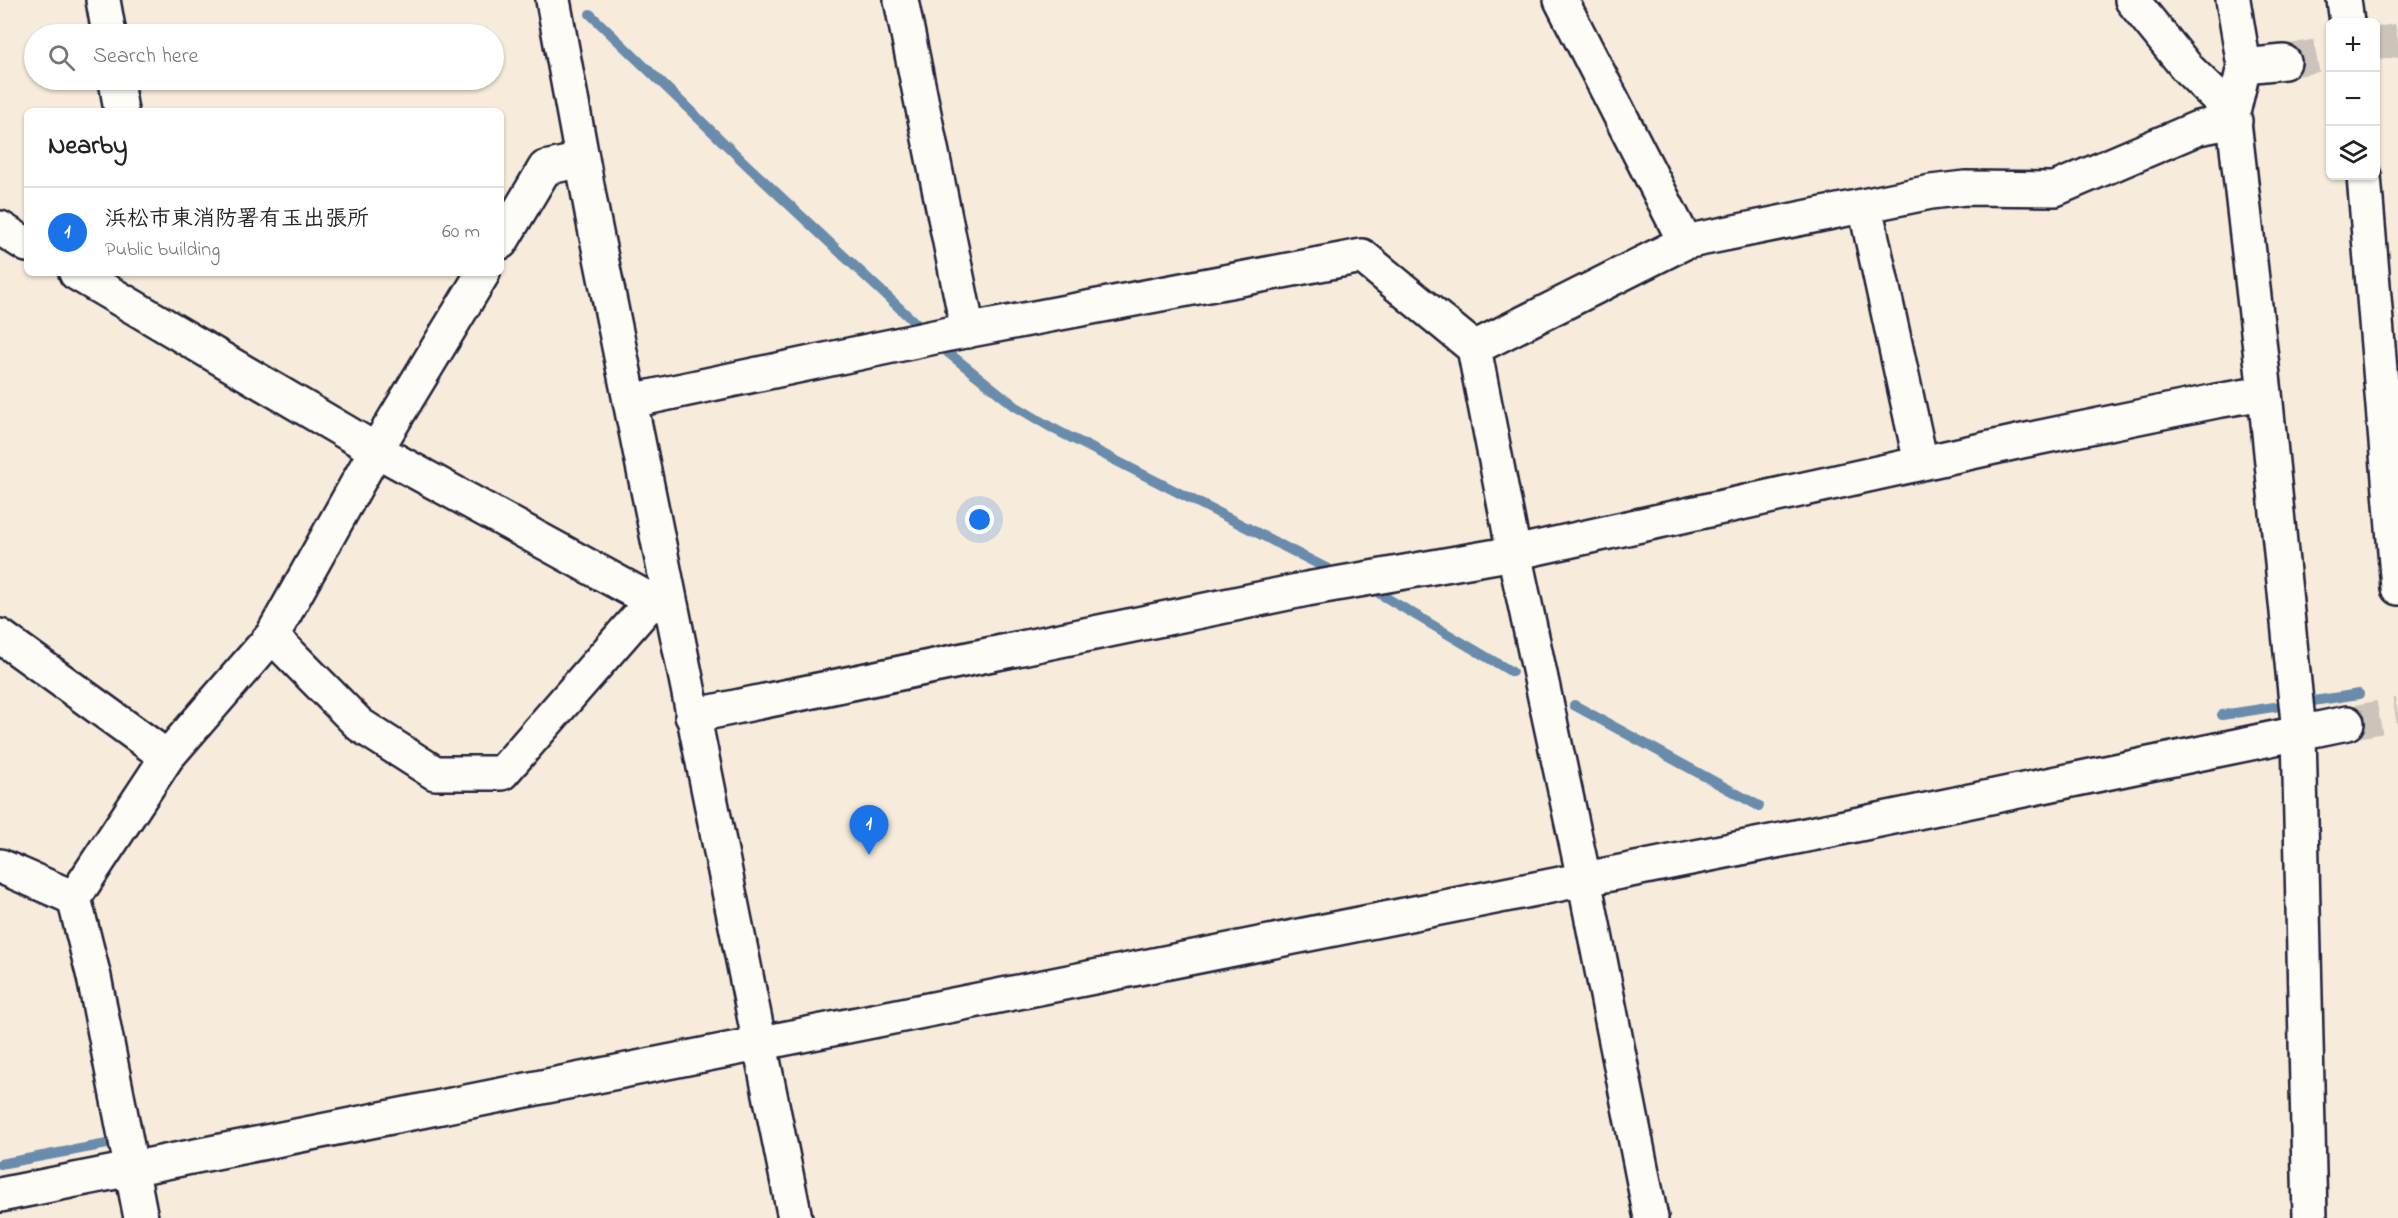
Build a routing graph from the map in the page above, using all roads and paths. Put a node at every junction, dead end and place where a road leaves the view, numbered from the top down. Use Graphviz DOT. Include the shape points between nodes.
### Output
graph roads {
  1 [pos="103,0"];
  2 [pos="553,0"];
  3 [pos="901,0"];
  4 [pos="1561,0"];
  5 [pos="2132,0"];
  6 [pos="2233,0"];
  7 [pos="2344,0"];
  8 [pos="2346,18"];
  9 [pos="107,24"];
  10 [pos="2284,62"];
  11 [pos="2244,66"];
  12 [pos="118,90"];
  13 [pos="121,108"];
  14 [pos="2234,117"];
  15 [pos="582,160"];
  16 [pos="2364,180"];
  17 [pos="1864,206"];
  18 [pos="0,228"];
  19 [pos="504,237"];
  20 [pos="24,243"];
  21 [pos="1685,243"];
  22 [pos="87,276"];
  23 [pos="481,276"];
  24 [pos="112,283"];
  25 [pos="944,336"];
  26 [pos="1474,348"];
  27 [pos="2265,393"];
  28 [pos="631,401"];
  29 [pos="376,450"];
  30 [pos="1922,463"];
  31 [pos="1514,553"];
  32 [pos="2398,588"];
  33 [pos="662,606"];
  34 [pos="0,636"];
  35 [pos="272,636"];
  36 [pos="692,716"];
  37 [pos="2347,723"];
  38 [pos="2298,729"];
  39 [pos="167,757"];
  40 [pos="0,866"];
  41 [pos="1584,879"];
  42 [pos="74,898"];
  43 [pos="759,1043"];
  44 [pos="132,1170"];
  45 [pos="0,1195"];
  46 [pos="141,1218"];
  47 [pos="795,1218"];
  48 [pos="1651,1218"];
  49 [pos="2310,1218"];
  1 -- 9 [label="main road"];
  2 -- 15 [label="main road"];
  3 -- 25 [label="main road"];
  4 -- 21 [label="main road"];
  5 -- 14 [label="main road" via="2188,69"];
  6 -- 11 [label="main road"];
  7 -- 8 [label="main road"];
  10 -- 11 [label="main road"];
  11 -- 14 [label="main road"];
  12 -- 13 [label="main road"];
  14 -- 17 [label="main road" via="2198,128 2055,189 1965,188"];
  14 -- 27 [label="main road"];
  15 -- 19 [label="main road" via="545,168"];
  15 -- 28 [label="main road"];
  16 -- 32 [label="main road"];
  17 -- 21 [label="main road"];
  17 -- 30 [label="main road"];
  18 -- 20 [label="main road"];
  21 -- 26 [label="main road"];
  22 -- 24 [label="main road"];
  23 -- 29 [label="main road"];
  24 -- 29 [label="main road"];
  25 -- 26 [label="main road" via="1362,256"];
  25 -- 28 [label="main road"];
  26 -- 31 [label="main road"];
  27 -- 30 [label="main road"];
  27 -- 38 [label="main road"];
  28 -- 33 [label="main road"];
  29 -- 33 [label="main road"];
  29 -- 35 [label="main road"];
  30 -- 31 [label="main road"];
  31 -- 36 [label="main road" via="1307,589"];
  31 -- 41 [label="main road"];
  33 -- 35 [label="main road" via="502,773 435,773 360,725"];
  33 -- 36 [label="main road"];
  34 -- 39 [label="main road"];
  35 -- 39 [label="main road"];
  36 -- 43 [label="main road"];
  37 -- 38 [label="main road"];
  38 -- 41 [label="main road"];
  38 -- 49 [label="main road"];
  39 -- 42 [label="main road"];
  40 -- 42 [label="main road"];
  41 -- 43 [label="main road"];
  41 -- 48 [label="main road"];
  42 -- 44 [label="main road" via="94,977"];
  43 -- 44 [label="main road"];
  43 -- 47 [label="main road"];
  44 -- 45 [label="main road"];
  44 -- 46 [label="main road"];
}
